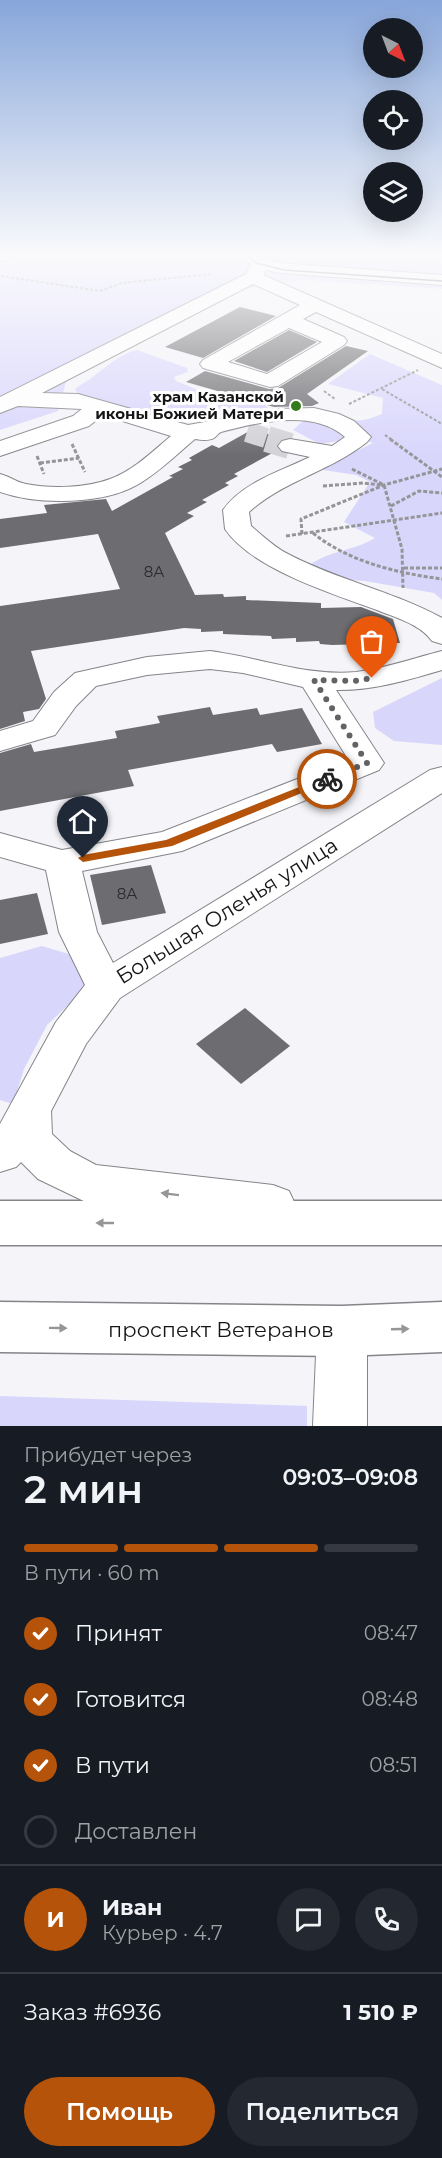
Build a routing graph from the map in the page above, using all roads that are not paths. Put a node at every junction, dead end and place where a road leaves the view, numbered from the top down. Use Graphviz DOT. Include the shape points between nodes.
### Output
graph roads {
  1 [pos="152,322"];
  2 [pos="285,322"];
  3 [pos="292,322"];
  4 [pos="349,322"];
  5 [pos="442,362"];
  6 [pos="7,402"];
  7 [pos="99,407"];
  8 [pos="190,432"];
  9 [pos="247,432"];
  10 [pos="290,446"];
  11 [pos="0,449"];
  12 [pos="333,455"];
  13 [pos="0,481"];
  14 [pos="442,635"];
  15 [pos="442,660"];
  16 [pos="314,680"];
  17 [pos="0,741"];
  18 [pos="442,778"];
  19 [pos="0,845"];
  20 [pos="62,862"];
  21 [pos="106,987"];
  22 [pos="30,1110"];
  23 [pos="0,1153"];
  24 [pos="0,1223"];
  25 [pos="429,1223"];
  26 [pos="0,1327"];
  27 [pos="442,1327"];
  28 [pos="342,1331"];
  29 [pos="340,1426"];
  1 -- 6 [label="street"];
  2 -- 3 [label="street" via="210,364 270,381 337,341"];
  4 -- 5 [label="street"];
  6 -- 7 [label="street" via="78,401"];
  7 -- 8 [label="street"];
  7 -- 11 [label="street" via="81,421"];
  8 -- 9 [label="street"];
  8 -- 12 [label="street" via="259,418 332,417 349,425 359,437"];
  8 -- 13 [label="street" via="117,485 53,494 22,493"];
  10 -- 12 [label="street"];
  12 -- 14 [label="street" via="248,497 236,510 238,529 276,559 400,610 438,628"];
  15 -- 16 [label="street" via="406,672 355,681"];
  16 -- 17 [label="street" via="210,660 147,666 86,679 44,728"];
  16 -- 20 [label="street" via="367,763 169,843"];
  18 -- 21 [label="street, Большая Оленья улица"];
  19 -- 20 [label="street"];
  20 -- 21 [label="street" via="78,932"];
  21 -- 22 [label="street, Большая Оленья улица" via="71,1033"];
  22 -- 23 [label="street, Большая Оленья улица" via="21,1132"];
  25 -- 22 [label="street, one-way" via="90,1184 54,1165 35,1147 28,1131"];
  25 -- 24 [label="main road, one-way"];
  26 -- 28 [label="main road, проспект Ветеранов, one-way"];
  28 -- 27 [label="main road, проспект Ветеранов, one-way"];
  28 -- 29 [label="street"];
}
